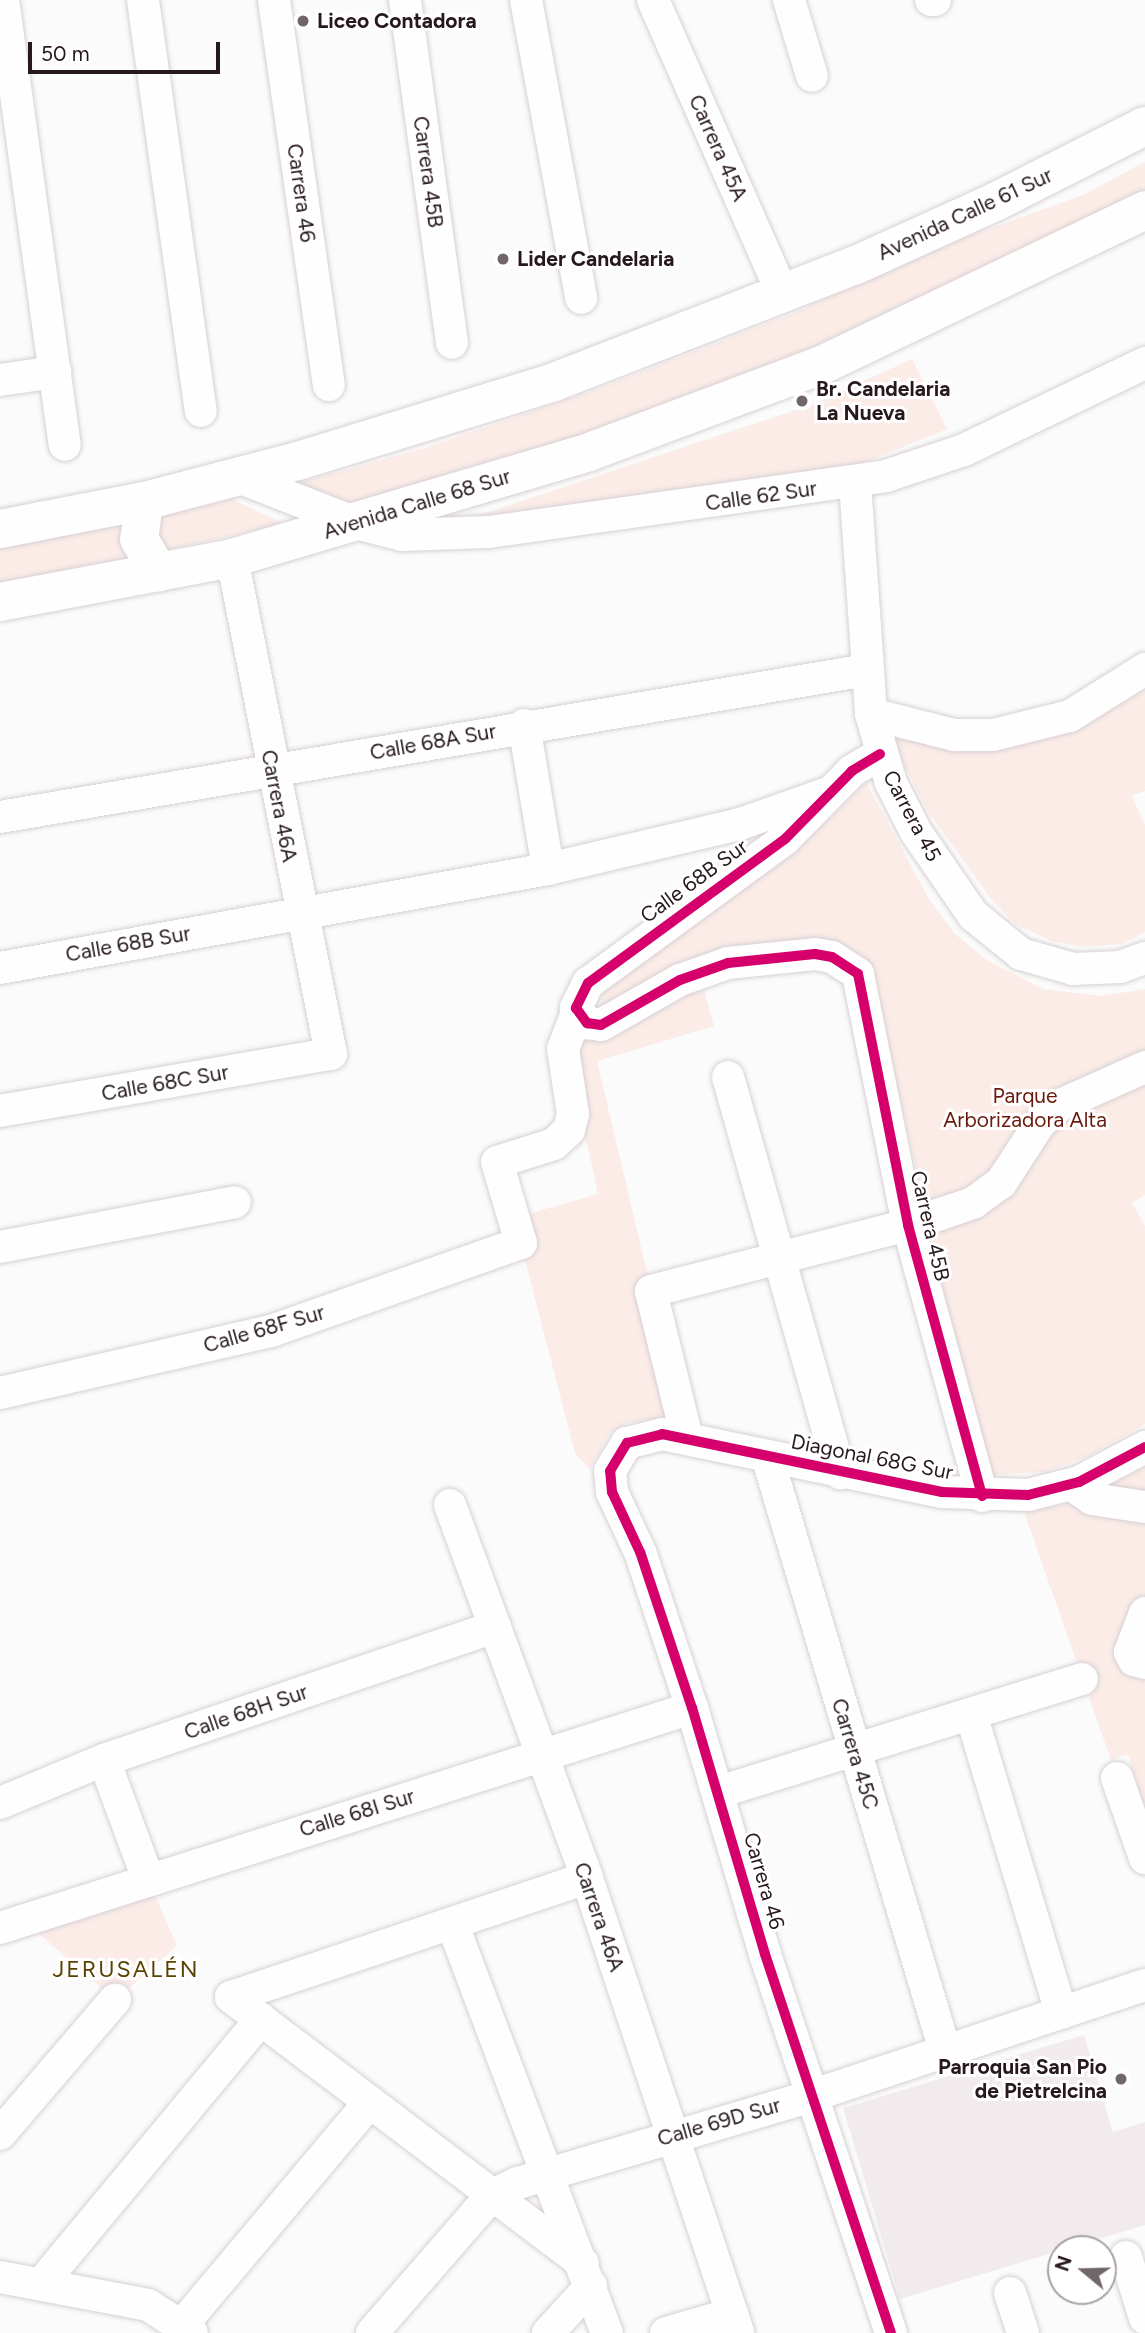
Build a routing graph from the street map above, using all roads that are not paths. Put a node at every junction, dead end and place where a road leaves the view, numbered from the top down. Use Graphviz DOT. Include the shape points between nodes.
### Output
graph roads {
  1 [pos="3,0"];
  2 [pos="143,0"];
  3 [pos="274,0"];
  4 [pos="405,0"];
  5 [pos="526,0"];
  6 [pos="653,0"];
  7 [pos="789,0"];
  8 [pos="812,76"];
  9 [pos="1145,126"];
  10 [pos="1145,210"];
  11 [pos="783,296"];
  12 [pos="580,298"];
  13 [pos="452,344"];
  14 [pos="1145,363"];
  15 [pos="55,372"];
  16 [pos="0,380"];
  17 [pos="329,385"];
  18 [pos="201,411"];
  19 [pos="65,445"];
  20 [pos="236,476"];
  21 [pos="855,483"];
  22 [pos="144,501"];
  23 [pos="356,523"];
  24 [pos="0,528"];
  25 [pos="232,558"];
  26 [pos="159,572"];
  27 [pos="0,602"];
  28 [pos="1145,669"];
  29 [pos="866,670"];
  30 [pos="871,714"];
  31 [pos="524,725"];
  32 [pos="880,754"];
  33 [pos="272,771"];
  34 [pos="830,793"];
  35 [pos="0,817"];
  36 [pos="548,869"];
  37 [pos="300,913"];
  38 [pos="1145,958"];
  39 [pos="0,968"];
  40 [pos="577,1012"];
  41 [pos="331,1055"];
  42 [pos="1145,1067"];
  43 [pos="728,1077"];
  44 [pos="0,1111"];
  45 [pos="235,1202"];
  46 [pos="908,1225"];
  47 [pos="521,1243"];
  48 [pos="0,1247"];
  49 [pos="779,1258"];
  50 [pos="0,1393"];
  51 [pos="687,1438"];
  52 [pos="627,1443"];
  53 [pos="1145,1447"];
  54 [pos="767,1456"];
  55 [pos="839,1473"];
  56 [pos="1072,1485"];
  57 [pos="982,1496"];
  58 [pos="450,1505"];
  59 [pos="1145,1507"];
  60 [pos="1145,1613"];
  61 [pos="495,1627"];
  62 [pos="1145,1662"];
  63 [pos="1082,1679"];
  64 [pos="692,1708"];
  65 [pos="971,1714"];
  66 [pos="853,1750"];
  67 [pos="542,1755"];
  68 [pos="104,1760"];
  69 [pos="1117,1778"];
  70 [pos="719,1792"];
  71 [pos="0,1803"];
  72 [pos="1145,1858"];
  73 [pos="587,1878"];
  74 [pos="148,1879"];
  75 [pos="452,1923"];
  76 [pos="10,1924"];
  77 [pos="1145,1985"];
  78 [pos="115,2000"];
  79 [pos="1061,2013"];
  80 [pos="261,2019"];
  81 [pos="945,2052"];
  82 [pos="811,2096"];
  83 [pos="370,2102"];
  84 [pos="0,2134"];
  85 [pos="672,2136"];
  86 [pos="548,2172"];
  87 [pos="494,2195"];
  88 [pos="1126,2257"];
  89 [pos="587,2274"];
  90 [pos="0,2277"];
  91 [pos="42,2283"];
  92 [pos="1010,2293"];
  93 [pos="1145,2318"];
  94 [pos="735,2323"];
  95 [pos="187,2328"];
  96 [pos="372,2333"];
  97 [pos="548,2333"];
  98 [pos="607,2333"];
  99 [pos="666,2333"];
  100 [pos="891,2333"];
  101 [pos="1023,2333"];
  1 -- 15 [label="street"];
  2 -- 18 [label="street"];
  3 -- 17 [label="street, Carrera 46"];
  4 -- 13 [label="street, Carrera 45B"];
  5 -- 12 [label="street"];
  6 -- 11 [label="street, Carrera 45A"];
  7 -- 8 [label="street"];
  9 -- 11 [label="main road, Avenida Calle 61 Sur" via="982,208"];
  10 -- 23 [label="main road, Avenida Calle 68 Sur" via="822,365 589,452"];
  11 -- 20 [label="main road" via="527,391 397,433"];
  14 -- 21 [label="street, Calle 62 Sur" via="964,450"];
  15 -- 16 [label="street"];
  15 -- 19 [label="street"];
  20 -- 22 [label="main road"];
  20 -- 23 [label="street, Calle 62 Sur"];
  21 -- 23 [label="street, Calle 62 Sur" via="465,535 402,535"];
  21 -- 29 [label="street, Carrera 45"];
  22 -- 24 [label="main road"];
  22 -- 26 [label="main road" via="139,539"];
  23 -- 25 [label="main road, Avenida Calle 68 Sur"];
  25 -- 26 [label="main road, Avenida Calle 68 Sur"];
  25 -- 33 [label="street, Carrera 46A"];
  26 -- 27 [label="main road, Avenida Calle 68 Sur"];
  28 -- 30 [label="street" via="1070,716 974,737"];
  29 -- 30 [label="street, Carrera 45"];
  29 -- 31 [label="street, Calle 68A Sur"];
  30 -- 32 [label="street, Carrera 45"];
  31 -- 33 [label="street, Calle 68A Sur"];
  31 -- 36 [label="street"];
  32 -- 34 [label="street, Calle 68B Sur" via="860,764"];
  32 -- 38 [label="street, Carrera 45" via="916,832 973,915 1021,954 1073,969 1098,970"];
  33 -- 35 [label="street, Calle 68A Sur"];
  33 -- 37 [label="street, Carrera 46A"];
  34 -- 36 [label="street, Calle 68B Sur" via="740,824"];
  34 -- 40 [label="street, Calle 68B Sur" via="785,839 588,983 577,1000"];
  36 -- 37 [label="street, Calle 68B Sur"];
  37 -- 39 [label="street, Calle 68B Sur"];
  37 -- 41 [label="street, Carrera 46A"];
  40 -- 46 [label="street, Carrera 45B" via="595,1026 680,980 728,963 815,954 848,965 862,984"];
  40 -- 47 [label="street, Calle 68B Sur" via="563,1049 573,1114 569,1130 554,1144 497,1162"];
  41 -- 44 [label="street, Calle 68C Sur"];
  42 -- 46 [label="street" via="1060,1105 1040,1123 1001,1183 973,1203"];
  43 -- 49 [label="street"];
  45 -- 48 [label="street"];
  46 -- 49 [label="street"];
  46 -- 57 [label="street, Carrera 45B"];
  47 -- 50 [label="street, Calle 68F Sur" via="271,1331"];
  49 -- 51 [label="street" via="651,1290"];
  49 -- 55 [label="street"];
  51 -- 52 [label="street, Diagonal 68G Sur" via="648,1434"];
  51 -- 54 [label="street, Diagonal 68G Sur"];
  52 -- 64 [label="street, Carrera 46" via="610,1471 612,1492 640,1552"];
  53 -- 56 [label="street, Diagonal 68G Sur"];
  54 -- 55 [label="street, Diagonal 68G Sur"];
  54 -- 66 [label="street, Carrera 45C"];
  55 -- 57 [label="street, Diagonal 68G Sur"];
  56 -- 57 [label="street, Diagonal 68G Sur" via="1028,1495"];
  56 -- 59 [label="street" via="1093,1499"];
  58 -- 61 [label="street, Carrera 46A"];
  60 -- 62 [label="street" via="1130,1653 1134,1660"];
  61 -- 67 [label="street, Carrera 46A"];
  61 -- 68 [label="street, Calle 68H Sur"];
  63 -- 65 [label="street"];
  64 -- 67 [label="street, Calle 68I Sur"];
  64 -- 70 [label="street, Carrera 46"];
  65 -- 66 [label="street"];
  65 -- 79 [label="street"];
  66 -- 70 [label="street"];
  66 -- 81 [label="street, Carrera 45C"];
  67 -- 73 [label="street, Carrera 46A"];
  67 -- 74 [label="street, Calle 68I Sur"];
  68 -- 71 [label="street, Calle 68H Sur"];
  68 -- 74 [label="street"];
  69 -- 72 [label="street"];
  70 -- 82 [label="street, Carrera 46"];
  73 -- 75 [label="street"];
  73 -- 85 [label="street, Carrera 46A"];
  74 -- 76 [label="street, Calle 68I Sur"];
  75 -- 80 [label="street" via="231,1997"];
  75 -- 86 [label="street"];
  77 -- 79 [label="street, Calle 69D Sur"];
  78 -- 84 [label="street"];
  79 -- 81 [label="street, Calle 69D Sur"];
  80 -- 83 [label="street"];
  80 -- 91 [label="street"];
  81 -- 82 [label="street, Calle 69D Sur"];
  82 -- 85 [label="street, Calle 69D Sur"];
  82 -- 100 [label="street, Carrera 46"];
  83 -- 87 [label="street"];
  83 -- 95 [label="street"];
  85 -- 86 [label="street, Calle 69D Sur"];
  85 -- 94 [label="street, Carrera 46A"];
  86 -- 87 [label="street, Calle 69D Sur"];
  86 -- 89 [label="street"];
  87 -- 89 [label="street"];
  87 -- 96 [label="street"];
  88 -- 93 [label="street"];
  89 -- 97 [label="street"];
  89 -- 98 [label="street"];
  90 -- 91 [label="street"];
  91 -- 95 [label="street" via="148,2305"];
  92 -- 101 [label="street"];
  94 -- 99 [label="street"];
}
